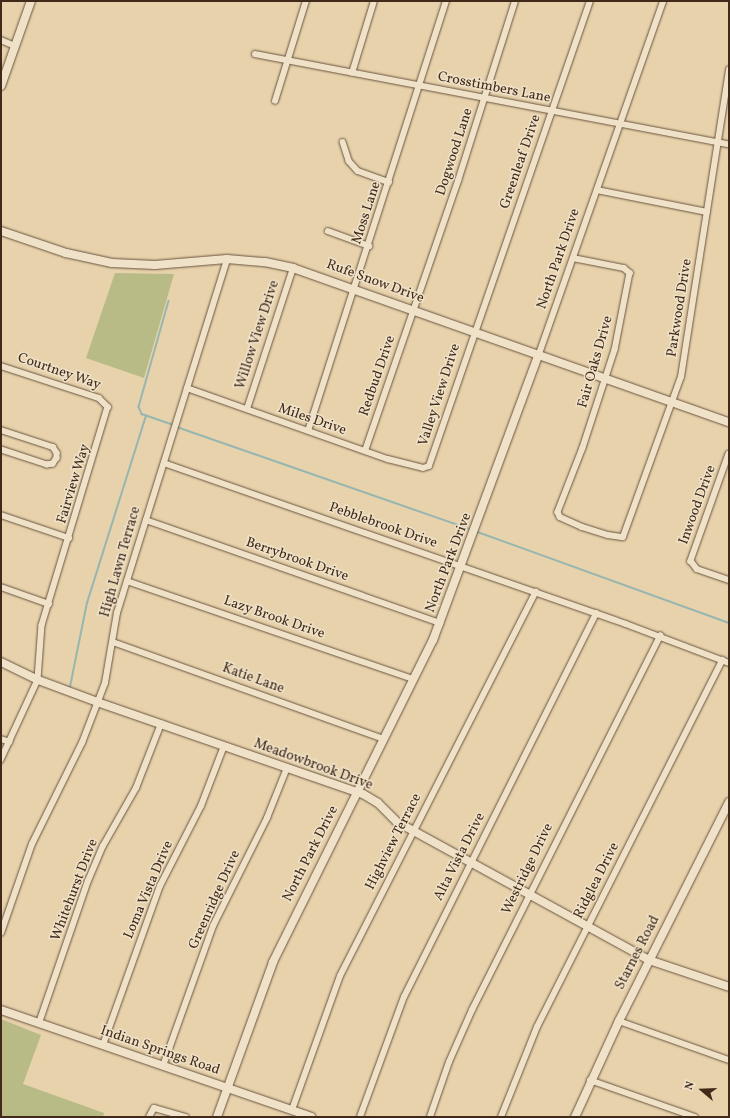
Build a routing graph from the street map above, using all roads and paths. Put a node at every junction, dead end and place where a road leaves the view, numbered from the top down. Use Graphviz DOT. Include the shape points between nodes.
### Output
graph roads {
  1 [pos="31,1"];
  2 [pos="306,1"];
  3 [pos="374,1"];
  4 [pos="446,1"];
  5 [pos="515,1"];
  6 [pos="590,1"];
  7 [pos="663,1"];
  8 [pos="1,40"];
  9 [pos="15,46"];
  10 [pos="255,54"];
  11 [pos="287,60"];
  12 [pos="729,70"];
  13 [pos="352,73"];
  14 [pos="420,85"];
  15 [pos="1,86"];
  16 [pos="485,98"];
  17 [pos="275,101"];
  18 [pos="552,111"];
  19 [pos="620,124"];
  20 [pos="343,142"];
  21 [pos="718,142"];
  22 [pos="729,144"];
  23 [pos="389,182"];
  24 [pos="597,190"];
  25 [pos="707,212"];
  26 [pos="1,230"];
  27 [pos="328,231"];
  28 [pos="369,246"];
  29 [pos="573,258"];
  30 [pos="227,259"];
  31 [pos="293,268"];
  32 [pos="354,288"];
  33 [pos="414,310"];
  34 [pos="474,331"];
  35 [pos="539,354"];
  36 [pos="1,366"];
  37 [pos="606,378"];
  38 [pos="187,388"];
  39 [pos="672,402"];
  40 [pos="108,404"];
  41 [pos="247,410"];
  42 [pos="729,422"];
  43 [pos="1,430"];
  44 [pos="308,431"];
  45 [pos="1,450"];
  46 [pos="365,451"];
  47 [pos="729,454"];
  48 [pos="164,463"];
  49 [pos="429,466"];
  50 [pos="1,515"];
  51 [pos="146,520"];
  52 [pos="620,537"];
  53 [pos="69,538"];
  54 [pos="461,566"];
  55 [pos="729,580"];
  56 [pos="127,581"];
  57 [pos="1,587"];
  58 [pos="536,592"];
  59 [pos="49,604"];
  60 [pos="596,613"];
  61 [pos="440,623"];
  62 [pos="660,636"];
  63 [pos="113,642"];
  64 [pos="722,660"];
  65 [pos="1,662"];
  66 [pos="729,663"];
  67 [pos="413,679"];
  68 [pos="38,680"];
  69 [pos="97,702"];
  70 [pos="161,724"];
  71 [pos="1,739"];
  72 [pos="384,739"];
  73 [pos="10,742"];
  74 [pos="224,746"];
  75 [pos="1,760"];
  76 [pos="287,768"];
  77 [pos="357,792"];
  78 [pos="729,802"];
  79 [pos="413,831"];
  80 [pos="470,863"];
  81 [pos="529,895"];
  82 [pos="588,926"];
  83 [pos="1,933"];
  84 [pos="649,960"];
  85 [pos="729,987"];
  86 [pos="1,1010"];
  87 [pos="619,1021"];
  88 [pos="39,1023"];
  89 [pos="103,1045"];
  90 [pos="729,1060"];
  91 [pos="163,1066"];
  92 [pos="590,1080"];
  93 [pos="228,1088"];
  94 [pos="292,1110"];
  95 [pos="149,1117"];
  96 [pos="186,1117"];
  97 [pos="217,1117"];
  98 [pos="311,1117"];
  99 [pos="360,1117"];
  100 [pos="430,1117"];
  101 [pos="500,1117"];
  102 [pos="575,1117"];
  103 [pos="695,1117"];
  1 -- 9 [label="street"];
  2 -- 11 [label="street"];
  3 -- 13 [label="street"];
  4 -- 14 [label="street, Moss Lane"];
  5 -- 16 [label="street, Dogwood Lane"];
  6 -- 18 [label="street, Greenleaf Drive"];
  7 -- 19 [label="street, North Park Drive"];
  8 -- 9 [label="street"];
  9 -- 15 [label="street"];
  10 -- 11 [label="street, Crosstimbers Lane"];
  11 -- 13 [label="street, Crosstimbers Lane"];
  11 -- 17 [label="street"];
  12 -- 21 [label="street, Parkwood Drive"];
  13 -- 14 [label="street, Crosstimbers Lane"];
  14 -- 16 [label="street, Crosstimbers Lane"];
  14 -- 23 [label="street, Moss Lane"];
  16 -- 18 [label="street, Crosstimbers Lane"];
  16 -- 33 [label="street, Dogwood Lane"];
  18 -- 19 [label="street, Crosstimbers Lane"];
  18 -- 34 [label="street, Greenleaf Drive"];
  19 -- 21 [label="street, Crosstimbers Lane"];
  19 -- 24 [label="street, North Park Drive"];
  20 -- 23 [label="street" via="349,161 358,171"];
  21 -- 22 [label="street, Crosstimbers Lane"];
  21 -- 25 [label="street, Parkwood Drive"];
  23 -- 28 [label="street, Moss Lane"];
  24 -- 25 [label="street"];
  24 -- 29 [label="street, North Park Drive"];
  25 -- 39 [label="street, Parkwood Drive" via="687,350"];
  26 -- 30 [label="street, Rufe Snow Drive" via="66,253 107,262 148,265"];
  27 -- 28 [label="street"];
  28 -- 32 [label="street, Moss Lane"];
  29 -- 35 [label="street, North Park Drive"];
  29 -- 37 [label="street, Fair Oaks Drive" via="624,268 630,273 615,350"];
  30 -- 31 [label="street, Rufe Snow Drive" via="265,262"];
  30 -- 38 [label="street, High Lawn Terrace"];
  31 -- 32 [label="street, Rufe Snow Drive"];
  31 -- 41 [label="street, Willow View Drive"];
  32 -- 33 [label="street, Rufe Snow Drive"];
  32 -- 44 [label="street, Moss Lane"];
  33 -- 34 [label="street, Rufe Snow Drive"];
  33 -- 46 [label="street, Redbud Drive"];
  34 -- 35 [label="street, Rufe Snow Drive"];
  34 -- 49 [label="street, Valley View Drive"];
  35 -- 37 [label="street, Rufe Snow Drive"];
  35 -- 54 [label="street, North Park Drive"];
  36 -- 40 [label="street, Courtney Way" via="100,398"];
  37 -- 39 [label="street, Rufe Snow Drive"];
  37 -- 52 [label="street, Fair Oaks Drive" via="558,512 560,517 582,527"];
  38 -- 41 [label="street, Miles Drive"];
  38 -- 48 [label="street, High Lawn Terrace"];
  39 -- 42 [label="street, Rufe Snow Drive"];
  39 -- 52 [label="street, Parkwood Drive" via="625,534"];
  40 -- 53 [label="street, Fairview Way" via="107,418"];
  41 -- 44 [label="street, Miles Drive"];
  43 -- 45 [label="street" via="53,447 57,458 53,464 47,465"];
  44 -- 46 [label="street, Miles Drive"];
  46 -- 49 [label="street, Miles Drive" via="417,467"];
  47 -- 55 [label="street, Inwood Drive" via="691,564 697,569"];
  48 -- 51 [label="street, High Lawn Terrace"];
  48 -- 54 [label="street, Pebblebrook Drive"];
  50 -- 53 [label="street"];
  51 -- 56 [label="street, High Lawn Terrace"];
  51 -- 61 [label="street, Berrybrook Drive"];
  53 -- 59 [label="street, Fairview Way"];
  54 -- 58 [label="street, Pebblebrook Drive"];
  54 -- 61 [label="street, North Park Drive"];
  56 -- 63 [label="street, High Lawn Terrace" via="117,612"];
  56 -- 67 [label="street, Lazy Brook Drive"];
  57 -- 59 [label="street"];
  58 -- 60 [label="street, Pebblebrook Drive"];
  58 -- 79 [label="street, Highview Terrace"];
  59 -- 68 [label="street, Fairview Way" via="40,634"];
  60 -- 62 [label="street, Pebblebrook Drive"];
  60 -- 80 [label="street, Alta Vista Drive"];
  61 -- 67 [label="street, North Park Drive"];
  62 -- 64 [label="street, Pebblebrook Drive"];
  62 -- 81 [label="street, Westridge Drive"];
  63 -- 69 [label="street, High Lawn Terrace" via="105,683"];
  63 -- 72 [label="street, Katie Lane"];
  64 -- 66 [label="street, Pebblebrook Drive"];
  64 -- 82 [label="street, Ridglea Drive"];
  65 -- 68 [label="street, Meadowbrook Drive"];
  67 -- 72 [label="street, North Park Drive"];
  68 -- 69 [label="street, Meadowbrook Drive"];
  68 -- 73 [label="street"];
  69 -- 70 [label="street, Meadowbrook Drive"];
  69 -- 83 [label="street, High Lawn Terrace" via="55,803 32,844"];
  70 -- 74 [label="street, Meadowbrook Drive"];
  70 -- 88 [label="street, Whitehurst Drive" via="136,788 103,846 88,881"];
  71 -- 73 [label="street"];
  72 -- 77 [label="street, North Park Drive"];
  73 -- 75 [label="street"];
  74 -- 76 [label="street, Meadowbrook Drive"];
  74 -- 89 [label="street, Loma Vista Drive" via="201,806 160,886"];
  76 -- 77 [label="street, Meadowbrook Drive"];
  76 -- 91 [label="street, Greenridge Drive" via="267,818 213,926"];
  77 -- 79 [label="street, Meadowbrook Drive" via="369,797 397,822"];
  77 -- 93 [label="street, North Park Drive" via="273,962"];
  78 -- 84 [label="street, Starnes Road"];
  79 -- 80 [label="street, Meadowbrook Drive"];
  79 -- 94 [label="street, Highview Terrace" via="340,976"];
  80 -- 81 [label="street, Meadowbrook Drive"];
  80 -- 99 [label="street, Alta Vista Drive" via="404,997"];
  81 -- 82 [label="street, Meadowbrook Drive"];
  81 -- 100 [label="street, Westridge Drive" via="472,1010 449,1062"];
  82 -- 84 [label="street, Meadowbrook Drive"];
  82 -- 101 [label="street, Ridglea Drive" via="537,1027"];
  84 -- 85 [label="street, Meadowbrook Drive"];
  84 -- 87 [label="street, Starnes Road"];
  86 -- 88 [label="street, Indian Springs Road"];
  87 -- 90 [label="street"];
  87 -- 92 [label="street, Starnes Road"];
  88 -- 89 [label="street, Indian Springs Road"];
  89 -- 91 [label="street, Indian Springs Road"];
  91 -- 93 [label="street, Indian Springs Road"];
  92 -- 102 [label="street, Starnes Road"];
  92 -- 103 [label="street"];
  93 -- 94 [label="street, Indian Springs Road"];
  93 -- 97 [label="street, North Park Drive"];
  94 -- 98 [label="street, Indian Springs Road"];
  95 -- 96 [label="street" via="152,1110 160,1109"];
}
